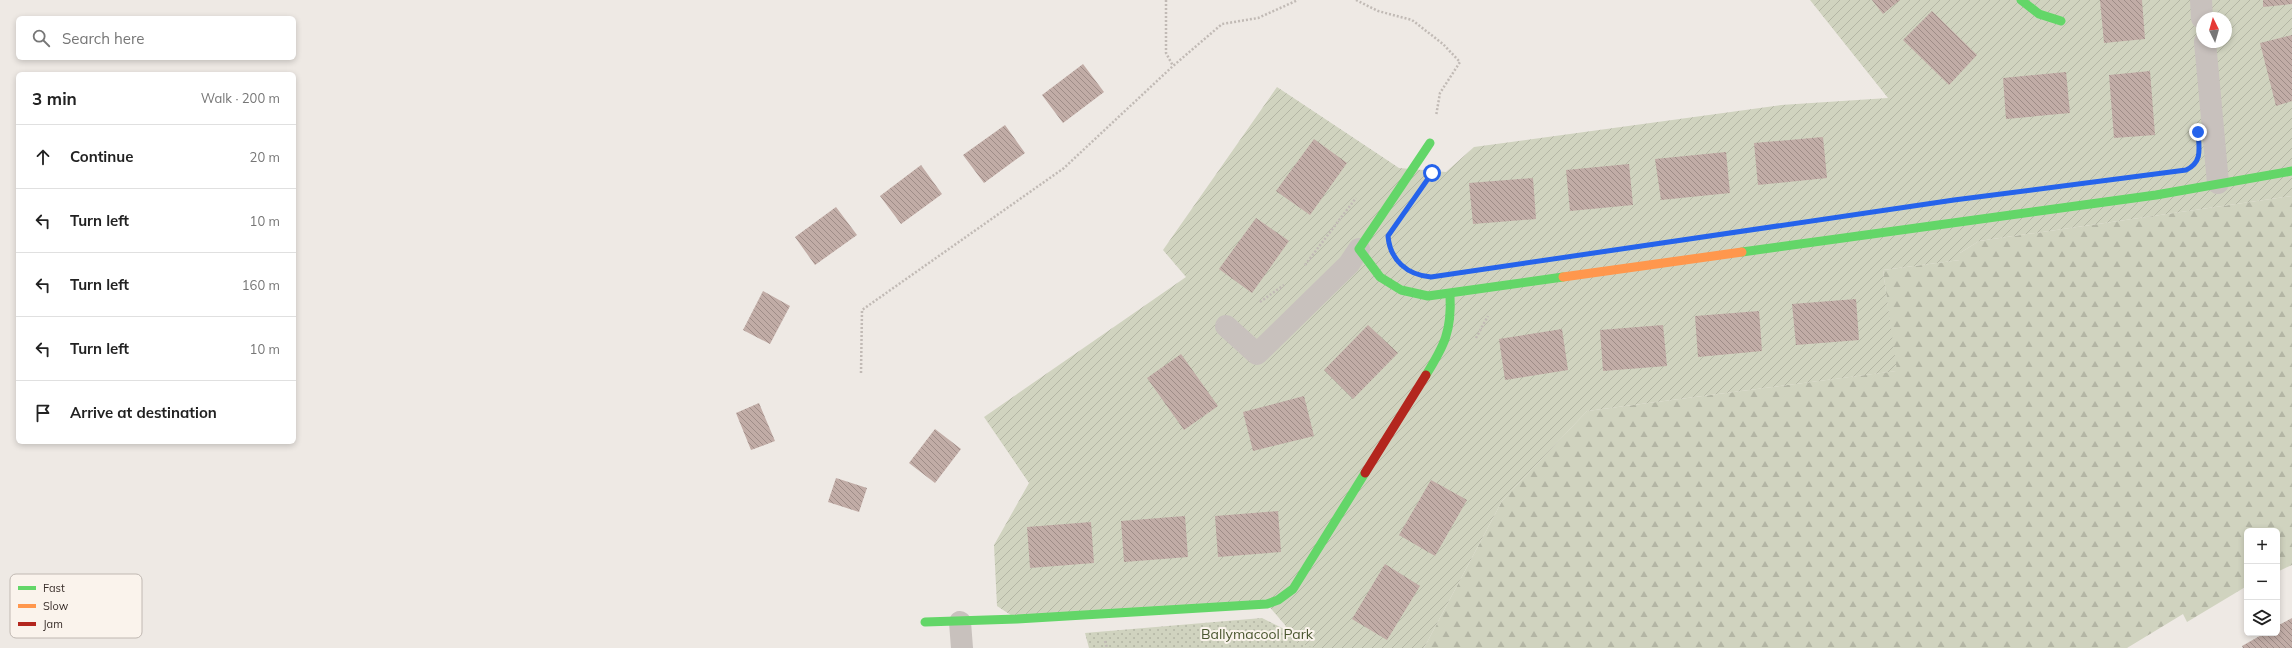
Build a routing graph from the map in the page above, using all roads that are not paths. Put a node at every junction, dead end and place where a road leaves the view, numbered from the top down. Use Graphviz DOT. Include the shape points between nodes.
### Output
graph roads {
  1 [pos="2021,0"];
  2 [pos="2201,0"];
  3 [pos="2202,12"];
  4 [pos="2061,21"];
  5 [pos="2206,48"];
  6 [pos="1430,143"];
  7 [pos="2292,171"];
  8 [pos="2218,183"];
  9 [pos="1359,249"];
  10 [pos="1450,295"];
  11 [pos="1226,326"];
  12 [pos="925,622"];
  13 [pos="960,622"];
  14 [pos="962,648"];
  1 -- 4 [label="street" via="2035,13 2048,20"];
  2 -- 3 [label="street"];
  5 -- 8 [label="street"];
  6 -- 9 [label="street" via="1402,181"];
  7 -- 8 [label="street"];
  8 -- 10 [label="street" via="2156,195"];
  9 -- 10 [label="street" via="1380,277 1401,290 1428,296"];
  9 -- 11 [label="street" via="1349,264 1257,354"];
  10 -- 13 [label="street" via="1451,310 1445,344 1293,589 1278,600 1267,604"];
  12 -- 13 [label="street"];
  13 -- 14 [label="street"];
}
